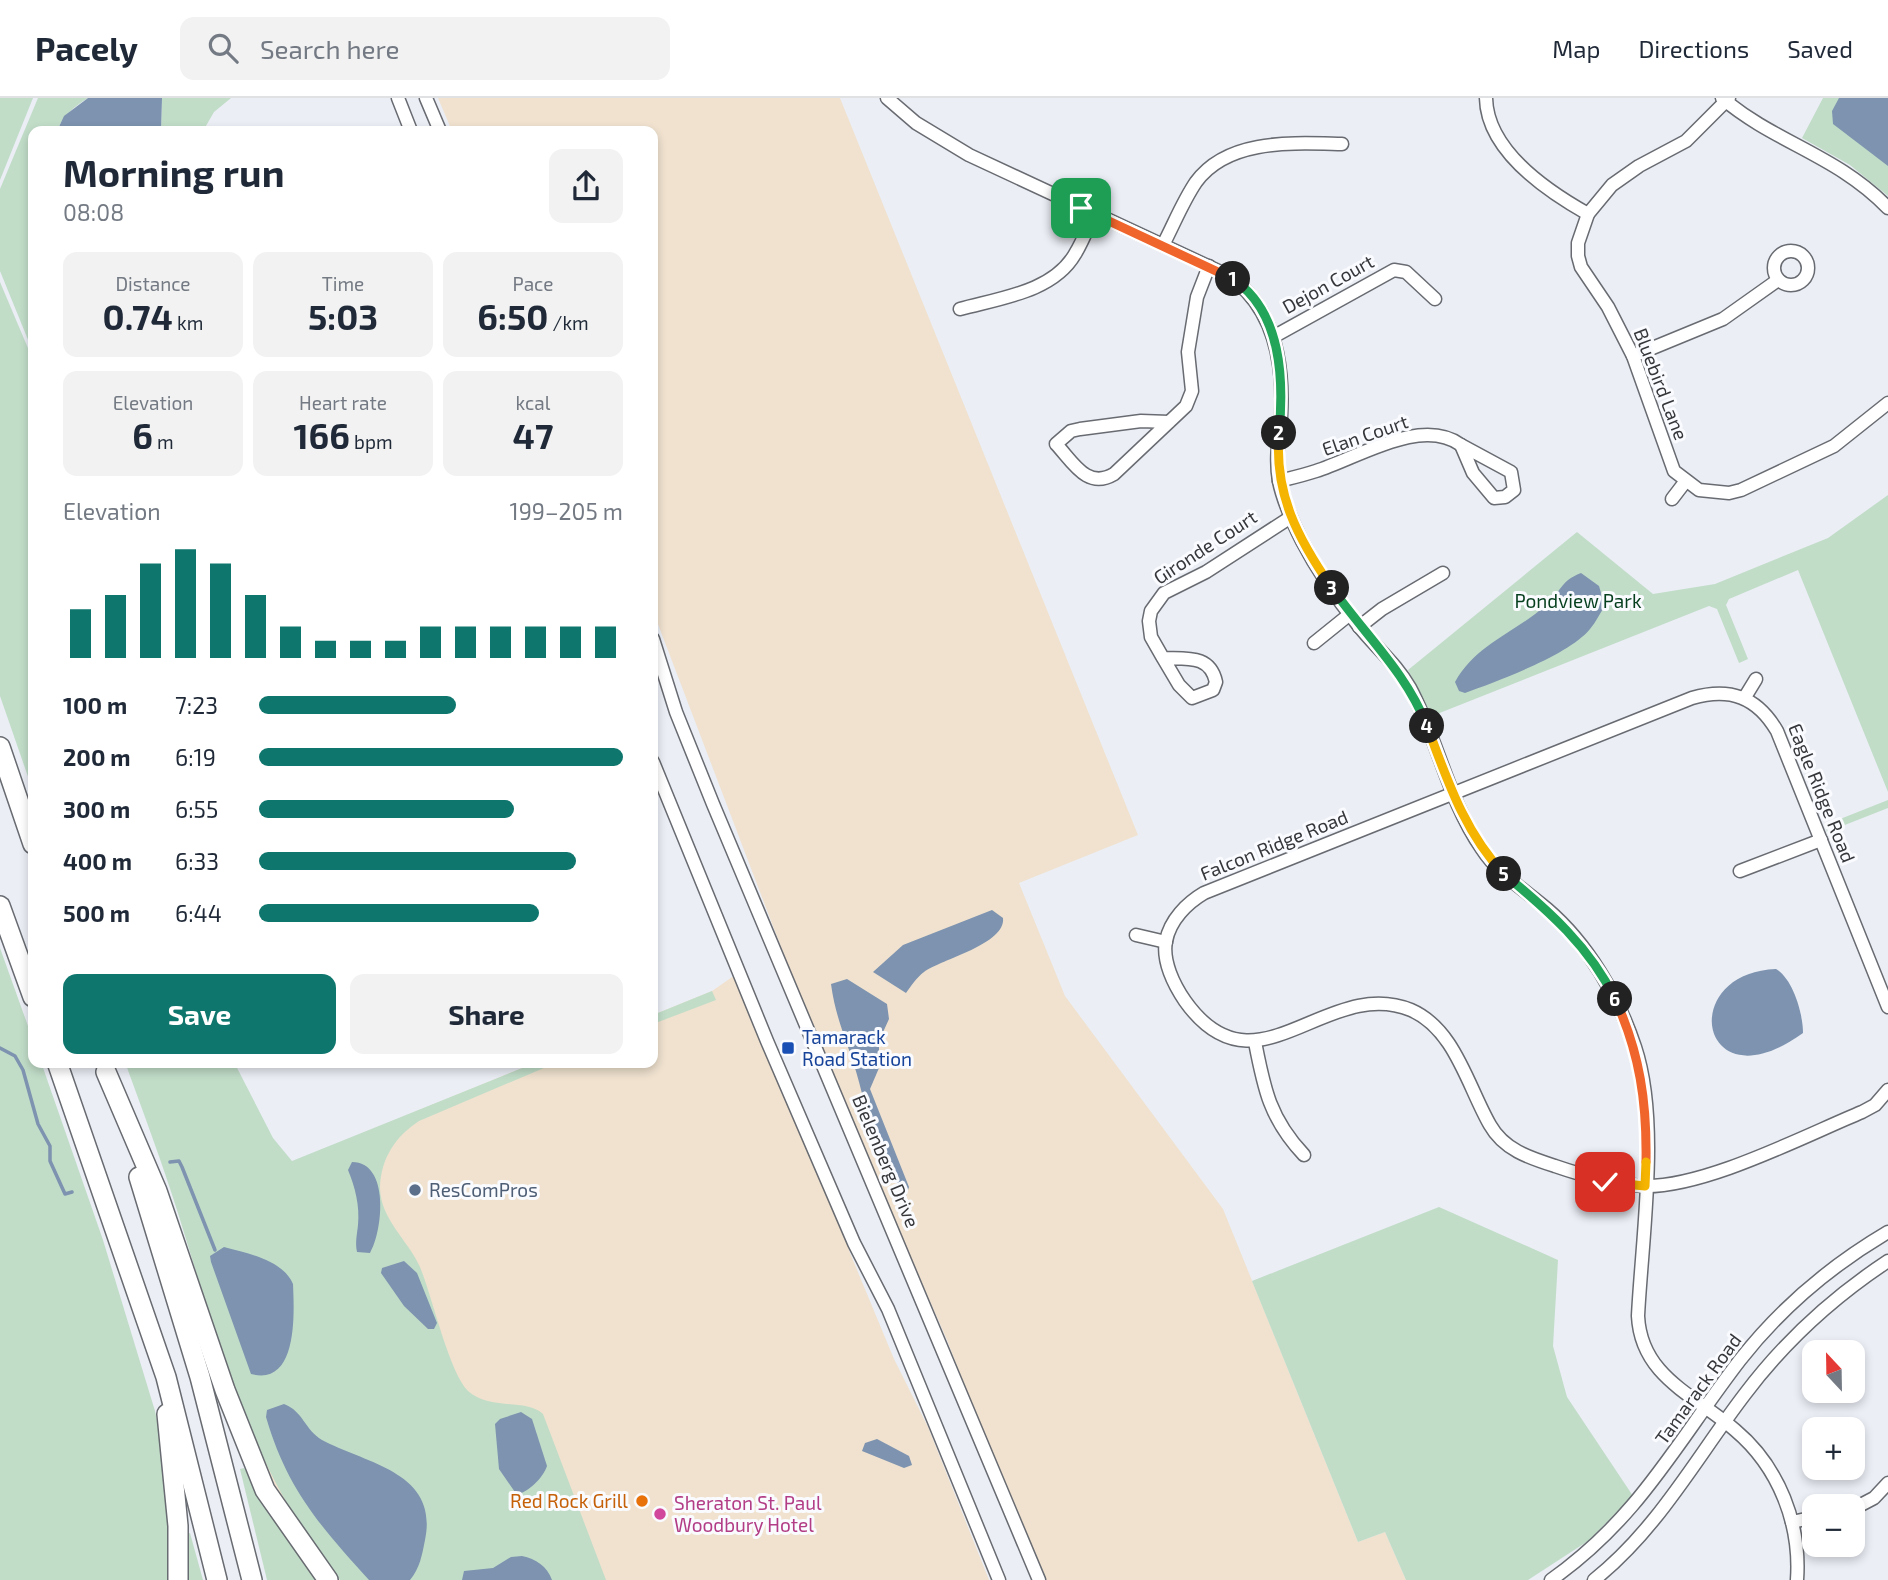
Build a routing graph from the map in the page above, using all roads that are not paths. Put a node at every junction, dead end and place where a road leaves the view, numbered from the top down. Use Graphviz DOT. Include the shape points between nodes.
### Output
graph roads {
  1 [pos="398,98"];
  2 [pos="426,98"];
  3 [pos="887,98"];
  4 [pos="1486,98"];
  5 [pos="1725,99"];
  6 [pos="409,126"];
  7 [pos="438,126"];
  8 [pos="1342,144"];
  9 [pos="1888,208"];
  10 [pos="1094,214"];
  11 [pos="1588,214"];
  12 [pos="1163,245"];
  13 [pos="1209,266"];
  14 [pos="1778,280"];
  15 [pos="1435,299"];
  16 [pos="960,309"];
  17 [pos="1273,337"];
  18 [pos="1633,356"];
  19 [pos="1888,402"];
  20 [pos="1169,422"];
  21 [pos="1461,445"];
  22 [pos="1279,481"];
  23 [pos="1685,482"];
  24 [pos="1672,499"];
  25 [pos="1292,517"];
  26 [pos="1443,573"];
  27 [pos="1350,614"];
  28 [pos="1359,627"];
  29 [pos="1314,643"];
  30 [pos="658,655"];
  31 [pos="1163,658"];
  32 [pos="1756,679"];
  33 [pos="1745,698"];
  34 [pos="2,751"];
  35 [pos="658,774"];
  36 [pos="1453,794"];
  37 [pos="28,830"];
  38 [pos="1821,840"];
  39 [pos="1740,871"];
  40 [pos="0,906"];
  41 [pos="1136,935"];
  42 [pos="1166,943"];
  43 [pos="28,983"];
  44 [pos="1888,1007"];
  45 [pos="1255,1042"];
  46 [pos="59,1068"];
  47 [pos="104,1068"];
  48 [pos="104,1068"];
  49 [pos="1888,1090"];
  50 [pos="1304,1155"];
  51 [pos="1645,1186"];
  52 [pos="1888,1232"];
  53 [pos="1888,1261"];
  54 [pos="166,1377"];
  55 [pos="1706,1408"];
  56 [pos="1725,1421"];
  57 [pos="1888,1483"];
  58 [pos="1865,1502"];
  59 [pos="1802,1520"];
  60 [pos="1792,1522"];
  61 [pos="178,1580"];
  62 [pos="217,1580"];
  63 [pos="252,1580"];
  64 [pos="328,1580"];
  65 [pos="999,1580"];
  66 [pos="1039,1580"];
  67 [pos="1551,1580"];
  68 [pos="1594,1580"];
  69 [pos="1797,1580"];
  1 -- 6 [label="street"];
  2 -- 7 [label="street"];
  3 -- 10 [label="street" via="916,123 969,155"];
  4 -- 11 [label="street" via="1494,127 1519,165 1551,193"];
  5 -- 9 [label="street" via="1762,127 1839,166"];
  5 -- 11 [label="street, Bluebird Lane" via="1686,141 1612,185"];
  8 -- 12 [label="street" via="1298,143 1228,155 1198,181"];
  10 -- 12 [label="street"];
  10 -- 16 [label="street" via="1075,256 1058,275 1037,287"];
  11 -- 18 [label="street, Bluebird Lane" via="1578,243 1581,267"];
  12 -- 13 [label="street"];
  13 -- 17 [label="street" via="1253,296"];
  13 -- 20 [label="street" via="1197,297 1188,352 1192,391"];
  14 -- 18 [label="street" via="1723,319"];
  15 -- 17 [label="street, Dejon Court" via="1406,272 1394,270"];
  17 -- 22 [label="street" via="1281,393"];
  18 -- 23 [label="street, Bluebird Lane" via="1668,458"];
  19 -- 23 [label="street" via="1834,446 1741,490 1714,493"];
  20 -- 20 [label="street" via="1080,429 1070,431 1056,444 1090,479 1106,479"];
  21 -- 21 [label="street, Elan Court" via="1511,472 1514,490 1494,498 1473,472"];
  21 -- 22 [label="street, Elan Court" via="1434,433 1391,442"];
  22 -- 25 [label="street"];
  23 -- 24 [label="street"];
  25 -- 27 [label="street" via="1315,564"];
  25 -- 31 [label="street, Gironde Court" via="1164,593 1149,621 1151,637"];
  26 -- 28 [label="street"];
  27 -- 28 [label="street"];
  27 -- 29 [label="street"];
  28 -- 36 [label="street" via="1410,689"];
  30 -- 66 [label="street, Bielenberg Drive" via="713,804"];
  32 -- 33 [label="street"];
  33 -- 36 [label="street" via="1711,692 1692,698"];
  33 -- 38 [label="street, Eagle Ridge Road" via="1759,706 1777,732"];
  34 -- 37 [label="highway"];
  35 -- 65 [label="street" via="767,1041 854,1243 888,1309"];
  36 -- 42 [label="street, Falcon Ridge Road" via="1204,893 1179,914"];
  36 -- 51 [label="street" via="1483,852 1577,941 1612,993 1636,1048 1643,1080"];
  38 -- 39 [label="street"];
  38 -- 44 [label="street, Eagle Ridge Road"];
  40 -- 43 [label="highway"];
  41 -- 42 [label="street"];
  42 -- 45 [label="street" via="1174,981 1196,1016 1226,1038"];
  45 -- 50 [label="street" via="1271,1110"];
  45 -- 51 [label="street" via="1351,1007 1368,1003 1401,1006 1440,1031 1495,1134 1508,1146 1587,1177"];
  46 -- 54 [label="highway"];
  47 -- 63 [label="highway" via="200,1377"];
  48 -- 64 [label="highway" via="157,1191 225,1390 265,1490"];
  49 -- 51 [label="street" via="1862,1112 1709,1174"];
  51 -- 55 [label="street" via="1640,1340 1660,1374"];
  52 -- 55 [label="street, Tamarack Road" via="1818,1281 1777,1318"];
  53 -- 56 [label="street" via="1797,1333"];
  54 -- 61 [label="highway"];
  54 -- 62 [label="highway"];
  55 -- 56 [label="street"];
  55 -- 67 [label="street, Tamarack Road" via="1624,1517"];
  56 -- 60 [label="street" via="1775,1478"];
  56 -- 68 [label="street" via="1662,1510"];
  57 -- 58 [label="street"];
  59 -- 60 [label="street"];
  60 -- 69 [label="street"];
}
